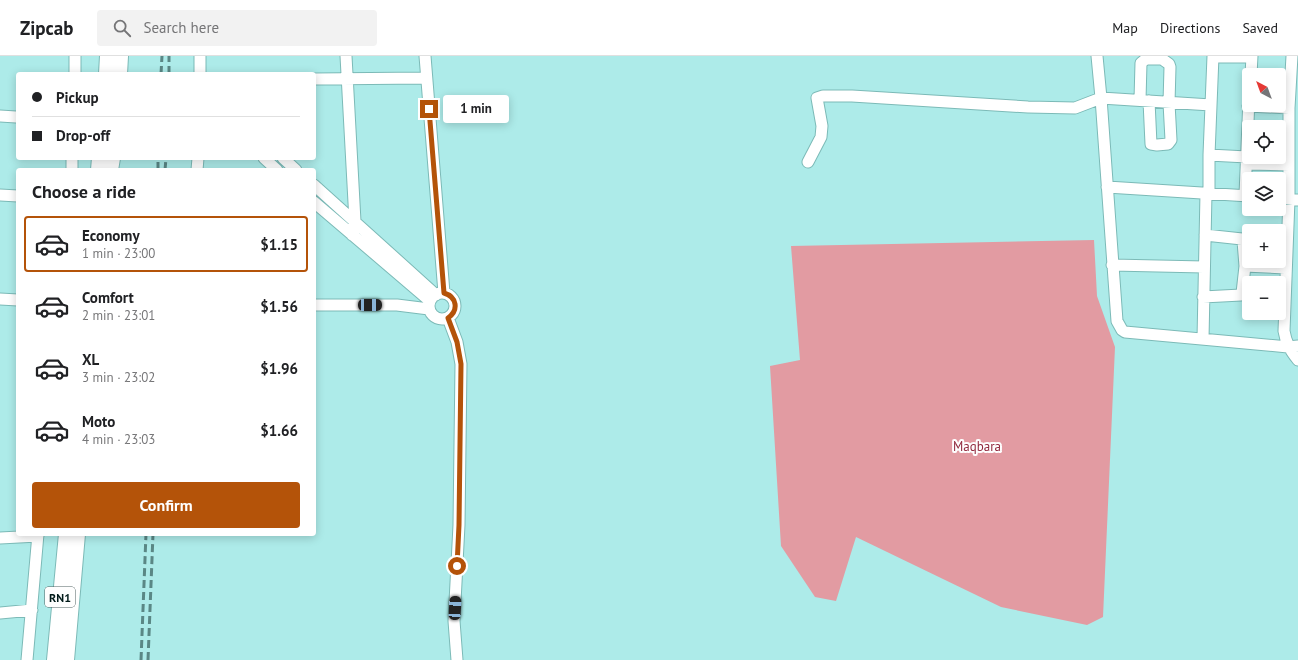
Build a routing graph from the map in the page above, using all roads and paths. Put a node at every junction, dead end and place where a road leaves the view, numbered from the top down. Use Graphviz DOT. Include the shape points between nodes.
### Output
graph roads {
  1 [pos="75,56"];
  2 [pos="107,56"];
  3 [pos="122,56"];
  4 [pos="200,56"];
  5 [pos="346,56"];
  6 [pos="425,56"];
  7 [pos="1097,56"];
  8 [pos="1213,56"];
  9 [pos="1292,56"];
  10 [pos="1162,57"];
  11 [pos="1252,57"];
  12 [pos="1251,68"];
  13 [pos="74,72"];
  14 [pos="106,72"];
  15 [pos="120,72"];
  16 [pos="200,72"];
  17 [pos="426,78"];
  18 [pos="316,79"];
  19 [pos="348,79"];
  20 [pos="1101,98"];
  21 [pos="1145,100"];
  22 [pos="1169,103"];
  23 [pos="1211,105"];
  24 [pos="1286,108"];
  25 [pos="1289,108"];
  26 [pos="0,116"];
  27 [pos="16,117"];
  28 [pos="1209,155"];
  29 [pos="1242,159"];
  30 [pos="266,160"];
  31 [pos="285,160"];
  32 [pos="808,162"];
  33 [pos="1281,164"];
  34 [pos="1289,165"];
  35 [pos="275,168"];
  36 [pos="294,168"];
  37 [pos="316,187"];
  38 [pos="1107,187"];
  39 [pos="1207,193"];
  40 [pos="0,195"];
  41 [pos="16,196"];
  42 [pos="1242,196"];
  43 [pos="1289,199"];
  44 [pos="316,204"];
  45 [pos="355,221"];
  46 [pos="352,235"];
  47 [pos="1205,235"];
  48 [pos="1242,238"];
  49 [pos="1286,251"];
  50 [pos="1112,265"];
  51 [pos="1204,267"];
  52 [pos="1245,268"];
  53 [pos="1285,268"];
  54 [pos="1203,297"];
  55 [pos="0,299"];
  56 [pos="435,299"];
  57 [pos="16,300"];
  58 [pos="316,306"];
  59 [pos="448,318"];
  60 [pos="1203,339"];
  61 [pos="1293,346"];
  62 [pos="1298,360"];
  63 [pos="25,536"];
  64 [pos="38,536"];
  65 [pos="66,536"];
  66 [pos="78,536"];
  67 [pos="0,538"];
  68 [pos="32,610"];
  69 [pos="0,613"];
  70 [pos="27,660"];
  71 [pos="54,660"];
  72 [pos="67,660"];
  73 [pos="457,660"];
  1 -- 13 [label="street"];
  2 -- 14 [label="main road"];
  3 -- 15 [label="main road"];
  4 -- 16 [label="street"];
  5 -- 19 [label="street"];
  6 -- 17 [label="street"];
  7 -- 20 [label="street"];
  8 -- 11 [label="street"];
  8 -- 23 [label="street"];
  9 -- 25 [label="street"];
  10 -- 21 [label="street" via="1146,59 1141,63"];
  10 -- 22 [label="street" via="1170,67"];
  11 -- 12 [label="street"];
  17 -- 19 [label="street"];
  17 -- 56 [label="street"];
  18 -- 19 [label="street"];
  19 -- 45 [label="street"];
  20 -- 21 [label="street"];
  20 -- 32 [label="street" via="1075,108 823,96 817,98 822,126 821,137"];
  20 -- 38 [label="street"];
  21 -- 22 [label="street"];
  21 -- 22 [label="street" via="1151,144 1157,145 1168,144 1171,140"];
  22 -- 23 [label="street"];
  23 -- 28 [label="street"];
  24 -- 25 [label="street"];
  25 -- 34 [label="street"];
  26 -- 27 [label="street"];
  28 -- 29 [label="street"];
  28 -- 39 [label="street"];
  30 -- 35 [label="street"];
  31 -- 36 [label="street"];
  33 -- 34 [label="street"];
  34 -- 43 [label="street"];
  37 -- 45 [label="street"];
  38 -- 39 [label="street"];
  38 -- 50 [label="street"];
  39 -- 42 [label="street"];
  39 -- 47 [label="street"];
  40 -- 41 [label="street"];
  43 -- 49 [label="street"];
  44 -- 46 [label="street"];
  45 -- 46 [label="street"];
  45 -- 56 [label="street"];
  46 -- 56 [label="street"];
  47 -- 48 [label="street"];
  47 -- 51 [label="street"];
  50 -- 51 [label="street"];
  50 -- 60 [label="street" via="1116,322 1122,330"];
  51 -- 54 [label="street"];
  52 -- 54 [label="street" via="1240,295"];
  53 -- 61 [label="street" via="1284,331"];
  54 -- 60 [label="street"];
  55 -- 57 [label="street"];
  56 -- 58 [label="street" via="397,305"];
  56 -- 59 [label="street" via="430,313 440,320"];
  56 -- 59 [label="street" via="451,297 455,304 454,312"];
  59 -- 73 [label="street" via="457,342 461,364 459,525 454,621"];
  60 -- 61 [label="street"];
  61 -- 62 [label="street"];
  63 -- 67 [label="street"];
  64 -- 68 [label="street"];
  65 -- 71 [label="main road, RN1"];
  66 -- 72 [label="main road, RN1"];
  68 -- 69 [label="street"];
  68 -- 70 [label="street"];
}
